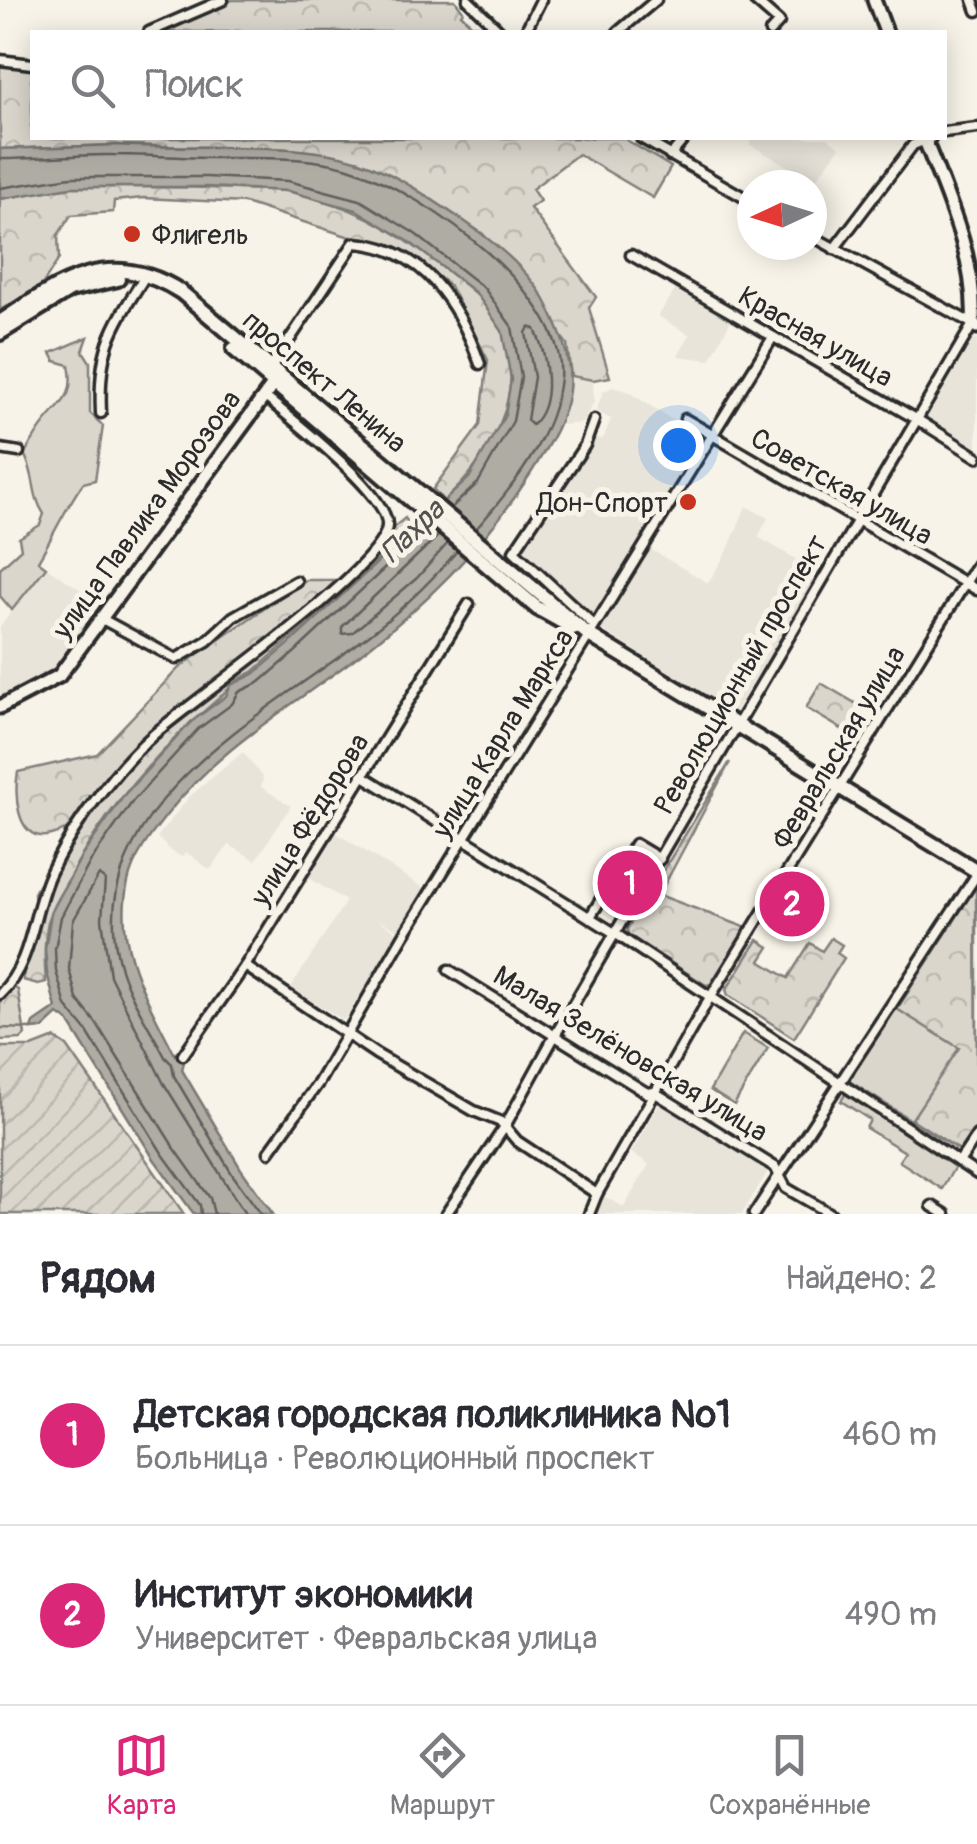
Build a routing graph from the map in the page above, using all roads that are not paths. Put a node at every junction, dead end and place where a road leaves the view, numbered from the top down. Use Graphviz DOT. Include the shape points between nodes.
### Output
graph roads {
  1 [pos="224,0"];
  2 [pos="468,0"];
  3 [pos="541,0"];
  4 [pos="656,0"];
  5 [pos="754,0"];
  6 [pos="874,0"];
  7 [pos="973,0"];
  8 [pos="977,11"];
  9 [pos="154,30"];
  10 [pos="500,30"];
  11 [pos="526,30"];
  12 [pos="620,30"];
  13 [pos="772,30"];
  14 [pos="885,30"];
  15 [pos="0,60"];
  16 [pos="30,64"];
  17 [pos="977,128"];
  18 [pos="947,132"];
  19 [pos="644,140"];
  20 [pos="683,140"];
  21 [pos="923,140"];
  22 [pos="928,140"];
  23 [pos="670,156"];
  24 [pos="737,194"];
  25 [pos="827,244"];
  26 [pos="834,248"];
  27 [pos="631,255"];
  28 [pos="142,280"];
  29 [pos="0,322"];
  30 [pos="975,325"];
  31 [pos="0,333"];
  32 [pos="773,338"];
  33 [pos="480,364"];
  34 [pos="274,376"];
  35 [pos="264,396"];
  36 [pos="101,413"];
  37 [pos="685,419"];
  38 [pos="594,420"];
  39 [pos="918,420"];
  40 [pos="712,437"];
  41 [pos="0,449"];
  42 [pos="18,452"];
  43 [pos="977,457"];
  44 [pos="860,520"];
  45 [pos="977,564"];
  46 [pos="296,581"];
  47 [pos="966,584"];
  48 [pos="977,590"];
  49 [pos="469,604"];
  50 [pos="102,620"];
  51 [pos="592,630"];
  52 [pos="0,708"];
  53 [pos="739,727"];
  54 [pos="362,775"];
  55 [pos="839,788"];
  56 [pos="464,838"];
  57 [pos="660,859"];
  58 [pos="977,873"];
  59 [pos="590,917"];
  60 [pos="616,934"];
  61 [pos="245,966"];
  62 [pos="449,970"];
  63 [pos="0,994"];
  64 [pos="710,997"];
  65 [pos="347,1033"];
  66 [pos="554,1037"];
  67 [pos="183,1055"];
  68 [pos="840,1083"];
  69 [pos="654,1092"];
  70 [pos="504,1128"];
  71 [pos="977,1136"];
  72 [pos="269,1152"];
  73 [pos="959,1162"];
  74 [pos="977,1174"];
  75 [pos="778,1175"];
  76 [pos="596,1194"];
  77 [pos="932,1206"];
  78 [pos="446,1214"];
  79 [pos="589,1214"];
  80 [pos="754,1214"];
  81 [pos="831,1214"];
  82 [pos="945,1214"];
  1 -- 9 [label="street"];
  2 -- 10 [label="street"];
  3 -- 11 [label="street"];
  4 -- 12 [label="street"];
  5 -- 13 [label="street" via="778,22"];
  6 -- 14 [label="street"];
  7 -- 8 [label="street"];
  15 -- 16 [label="street"];
  17 -- 18 [label="street"];
  19 -- 23 [label="street"];
  20 -- 23 [label="street"];
  21 -- 26 [label="street"];
  22 -- 30 [label="street" via="969,256"];
  23 -- 24 [label="street"];
  25 -- 26 [label="street"];
  26 -- 30 [label="street"];
  27 -- 32 [label="street, Красная улица"];
  28 -- 31 [label="main road" via="70,290"];
  28 -- 34 [label="main road, проспект Ленина" via="179,300"];
  28 -- 36 [label="street" via="107,341"];
  29 -- 34 [label="main road, проспект Ленина" via="39,295 90,274 148,273 181,292"];
  30 -- 39 [label="street, Революционный проспект"];
  32 -- 39 [label="street, Красная улица"];
  32 -- 40 [label="street, улица Карла Маркса"];
  33 -- 34 [label="street, улица Павлика Морозова" via="443,288 411,262 354,243"];
  34 -- 35 [label="street, улица Павлика Морозова"];
  34 -- 51 [label="main road, проспект Ленина" via="540,603"];
  35 -- 50 [label="street, улица Павлика Морозова"];
  35 -- 63 [label="street" via="356,475 386,514 385,535 352,575 175,716 108,785 50,875 19,967"];
  37 -- 40 [label="street, Советская улица"];
  38 -- 51 [label="street" via="585,445 514,550"];
  39 -- 43 [label="street, Красная улица"];
  39 -- 44 [label="street, Революционный проспект"];
  40 -- 44 [label="street, Советская улица"];
  40 -- 51 [label="street, улица Карла Маркса"];
  41 -- 42 [label="street"];
  44 -- 47 [label="street, Советская улица"];
  44 -- 53 [label="street, Революционный проспект"];
  45 -- 47 [label="street, Февральская улица"];
  46 -- 50 [label="street" via="176,659"];
  47 -- 48 [label="street, Советская улица"];
  47 -- 55 [label="street, Февральская улица"];
  49 -- 54 [label="street, улица Фёдорова"];
  50 -- 52 [label="street, улица Павлика Морозова" via="58,676"];
  51 -- 53 [label="main road, проспект Ленина"];
  51 -- 56 [label="street, улица Карла Маркса"];
  53 -- 55 [label="main road, проспект Ленина"];
  53 -- 57 [label="street, Революционный проспект"];
  54 -- 56 [label="street"];
  54 -- 61 [label="street, улица Фёдорова"];
  55 -- 58 [label="main road, проспект Ленина"];
  55 -- 64 [label="street, Февральская улица"];
  56 -- 59 [label="street"];
  56 -- 65 [label="street, улица Карла Маркса"];
  57 -- 59 [label="street" via="635,844"];
  57 -- 60 [label="street, Революционный проспект"];
  58 -- 68 [label="street"];
  59 -- 60 [label="street"];
  60 -- 64 [label="street"];
  60 -- 66 [label="street, Революционный проспект"];
  61 -- 65 [label="street"];
  61 -- 67 [label="street, улица Фёдорова"];
  62 -- 66 [label="street, Малая Зелёновская улица"];
  64 -- 68 [label="street"];
  64 -- 69 [label="street, Февральская улица"];
  65 -- 70 [label="street"];
  65 -- 72 [label="street, улица Карла Маркса"];
  66 -- 69 [label="street, Малая Зелёновская улица"];
  66 -- 70 [label="street, Революционный проспект"];
  68 -- 73 [label="street"];
  68 -- 75 [label="street"];
  69 -- 75 [label="street, Малая Зелёновская улица" via="776,1167"];
  69 -- 76 [label="street, Февральская улица"];
  70 -- 76 [label="street"];
  70 -- 78 [label="street, Революционный проспект"];
  71 -- 73 [label="street"];
  73 -- 74 [label="street"];
  75 -- 80 [label="street"];
  75 -- 81 [label="street, Малая Зелёновская улица" via="786,1188"];
  76 -- 79 [label="street, Февральская улица"];
  77 -- 82 [label="street"];
}
